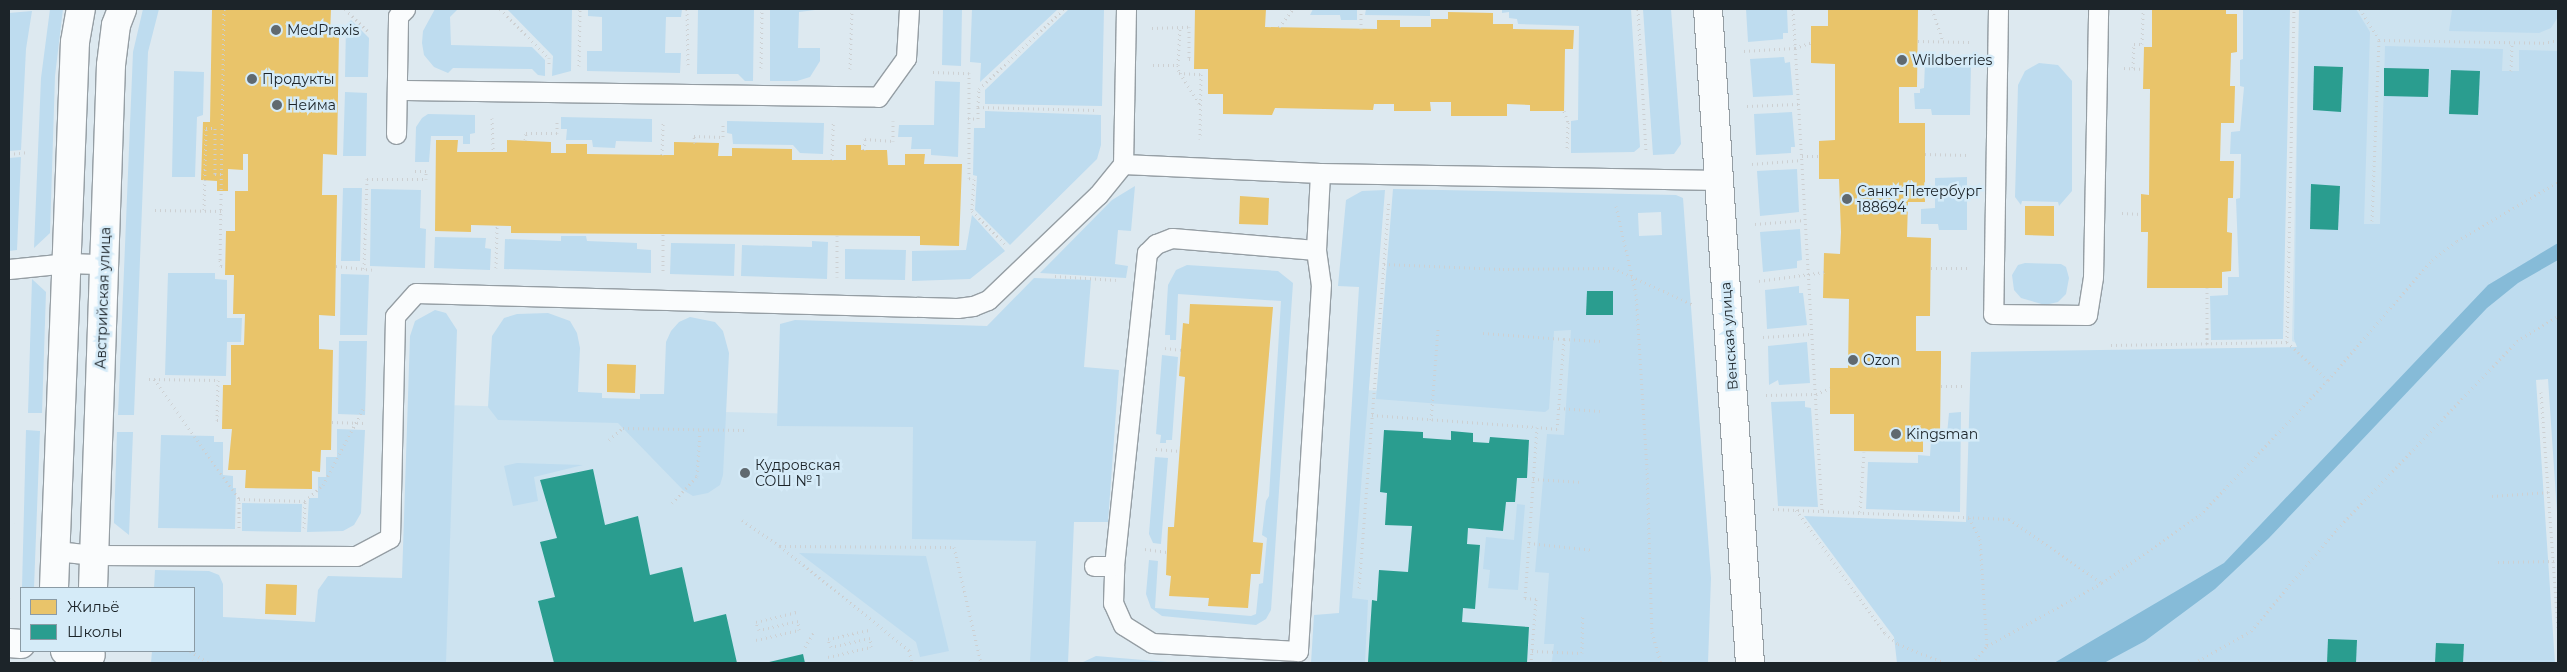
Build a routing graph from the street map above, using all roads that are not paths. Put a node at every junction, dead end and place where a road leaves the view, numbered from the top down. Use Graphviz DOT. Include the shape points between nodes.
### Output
graph roads {
  1 [pos="81,9"];
  2 [pos="122,9"];
  3 [pos="406,9"];
  4 [pos="909,9"];
  5 [pos="1126,9"];
  6 [pos="1708,9"];
  7 [pos="1998,9"];
  8 [pos="2098,9"];
  9 [pos="397,90"];
  10 [pos="396,134"];
  11 [pos="1123,164"];
  12 [pos="1320,173"];
  13 [pos="1719,180"];
  14 [pos="1316,250"];
  15 [pos="68,263"];
  16 [pos="104,264"];
  17 [pos="9,269"];
  18 [pos="56,551"];
  19 [pos="94,554"];
  20 [pos="1094,566"];
  21 [pos="1114,566"];
  22 [pos="54,587"];
  23 [pos="93,587"];
  24 [pos="1750,663"];
  1 -- 15 [label="street" via="75,42"];
  2 -- 16 [label="street, Австрийская улица" via="116,25 111,65"];
  3 -- 9 [label="lane" via="398,16"];
  4 -- 9 [label="lane" via="906,58 878,97"];
  5 -- 11 [label="lane"];
  6 -- 13 [label="street, Венская улица"];
  7 -- 8 [label="lane" via="1993,314 2087,315 2093,277"];
  9 -- 10 [label="lane"];
  11 -- 12 [label="lane"];
  11 -- 19 [label="lane" via="1098,195 988,300 973,306 416,293 395,316 390,538 356,556"];
  12 -- 13 [label="lane"];
  12 -- 14 [label="lane"];
  13 -- 24 [label="street, Венская улица"];
  14 -- 21 [label="lane" via="1172,238 1156,244 1147,253"];
  14 -- 21 [label="lane" via="1321,284 1298,651 1152,643 1123,625 1113,603"];
  15 -- 16 [label="lane"];
  15 -- 17 [label="lane"];
  15 -- 18 [label="street"];
  16 -- 19 [label="street, Австрийская улица"];
  18 -- 19 [label="lane"];
  18 -- 22 [label="street"];
  19 -- 23 [label="street, Австрийская улица"];
  20 -- 21 [label="lane"];
}
